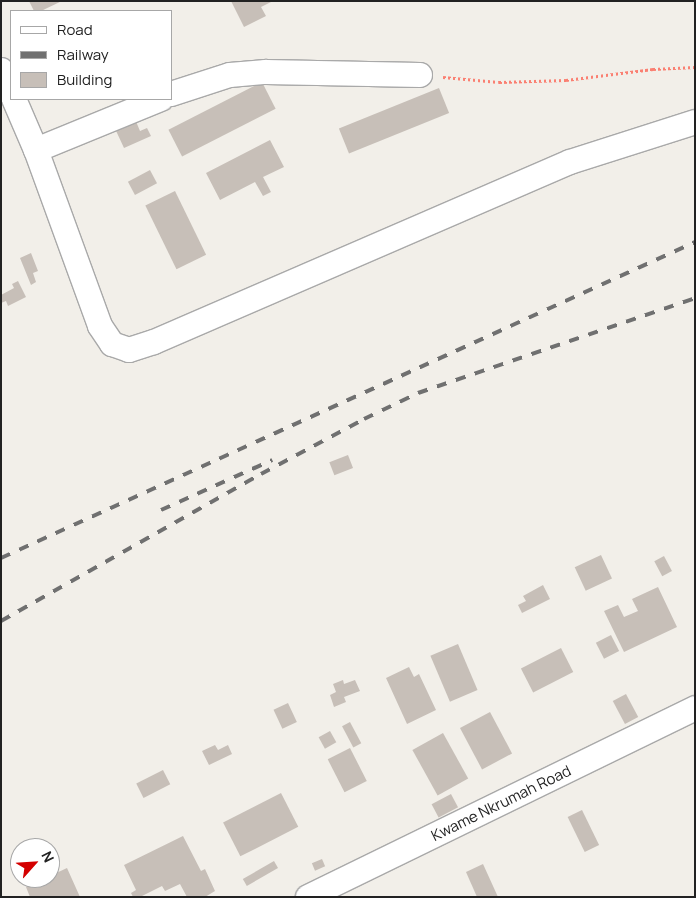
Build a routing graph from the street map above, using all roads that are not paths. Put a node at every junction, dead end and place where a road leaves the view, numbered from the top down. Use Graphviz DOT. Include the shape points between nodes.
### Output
graph roads {
  1 [pos="1,70"];
  2 [pos="420,75"];
  3 [pos="10,91"];
  4 [pos="172,94"];
  5 [pos="14,100"];
  6 [pos="159,100"];
  7 [pos="695,122"];
  8 [pos="36,150"];
  9 [pos="695,708"];
  10 [pos="308,897"];
  1 -- 3 [label="street"];
  2 -- 4 [label="street" via="266,72 230,75"];
  5 -- 8 [label="street"];
  6 -- 8 [label="street"];
  7 -- 8 [label="street" via="570,162 129,350 112,344 100,326"];
  9 -- 10 [label="street, Kwame Nkrumah Road"];
}
